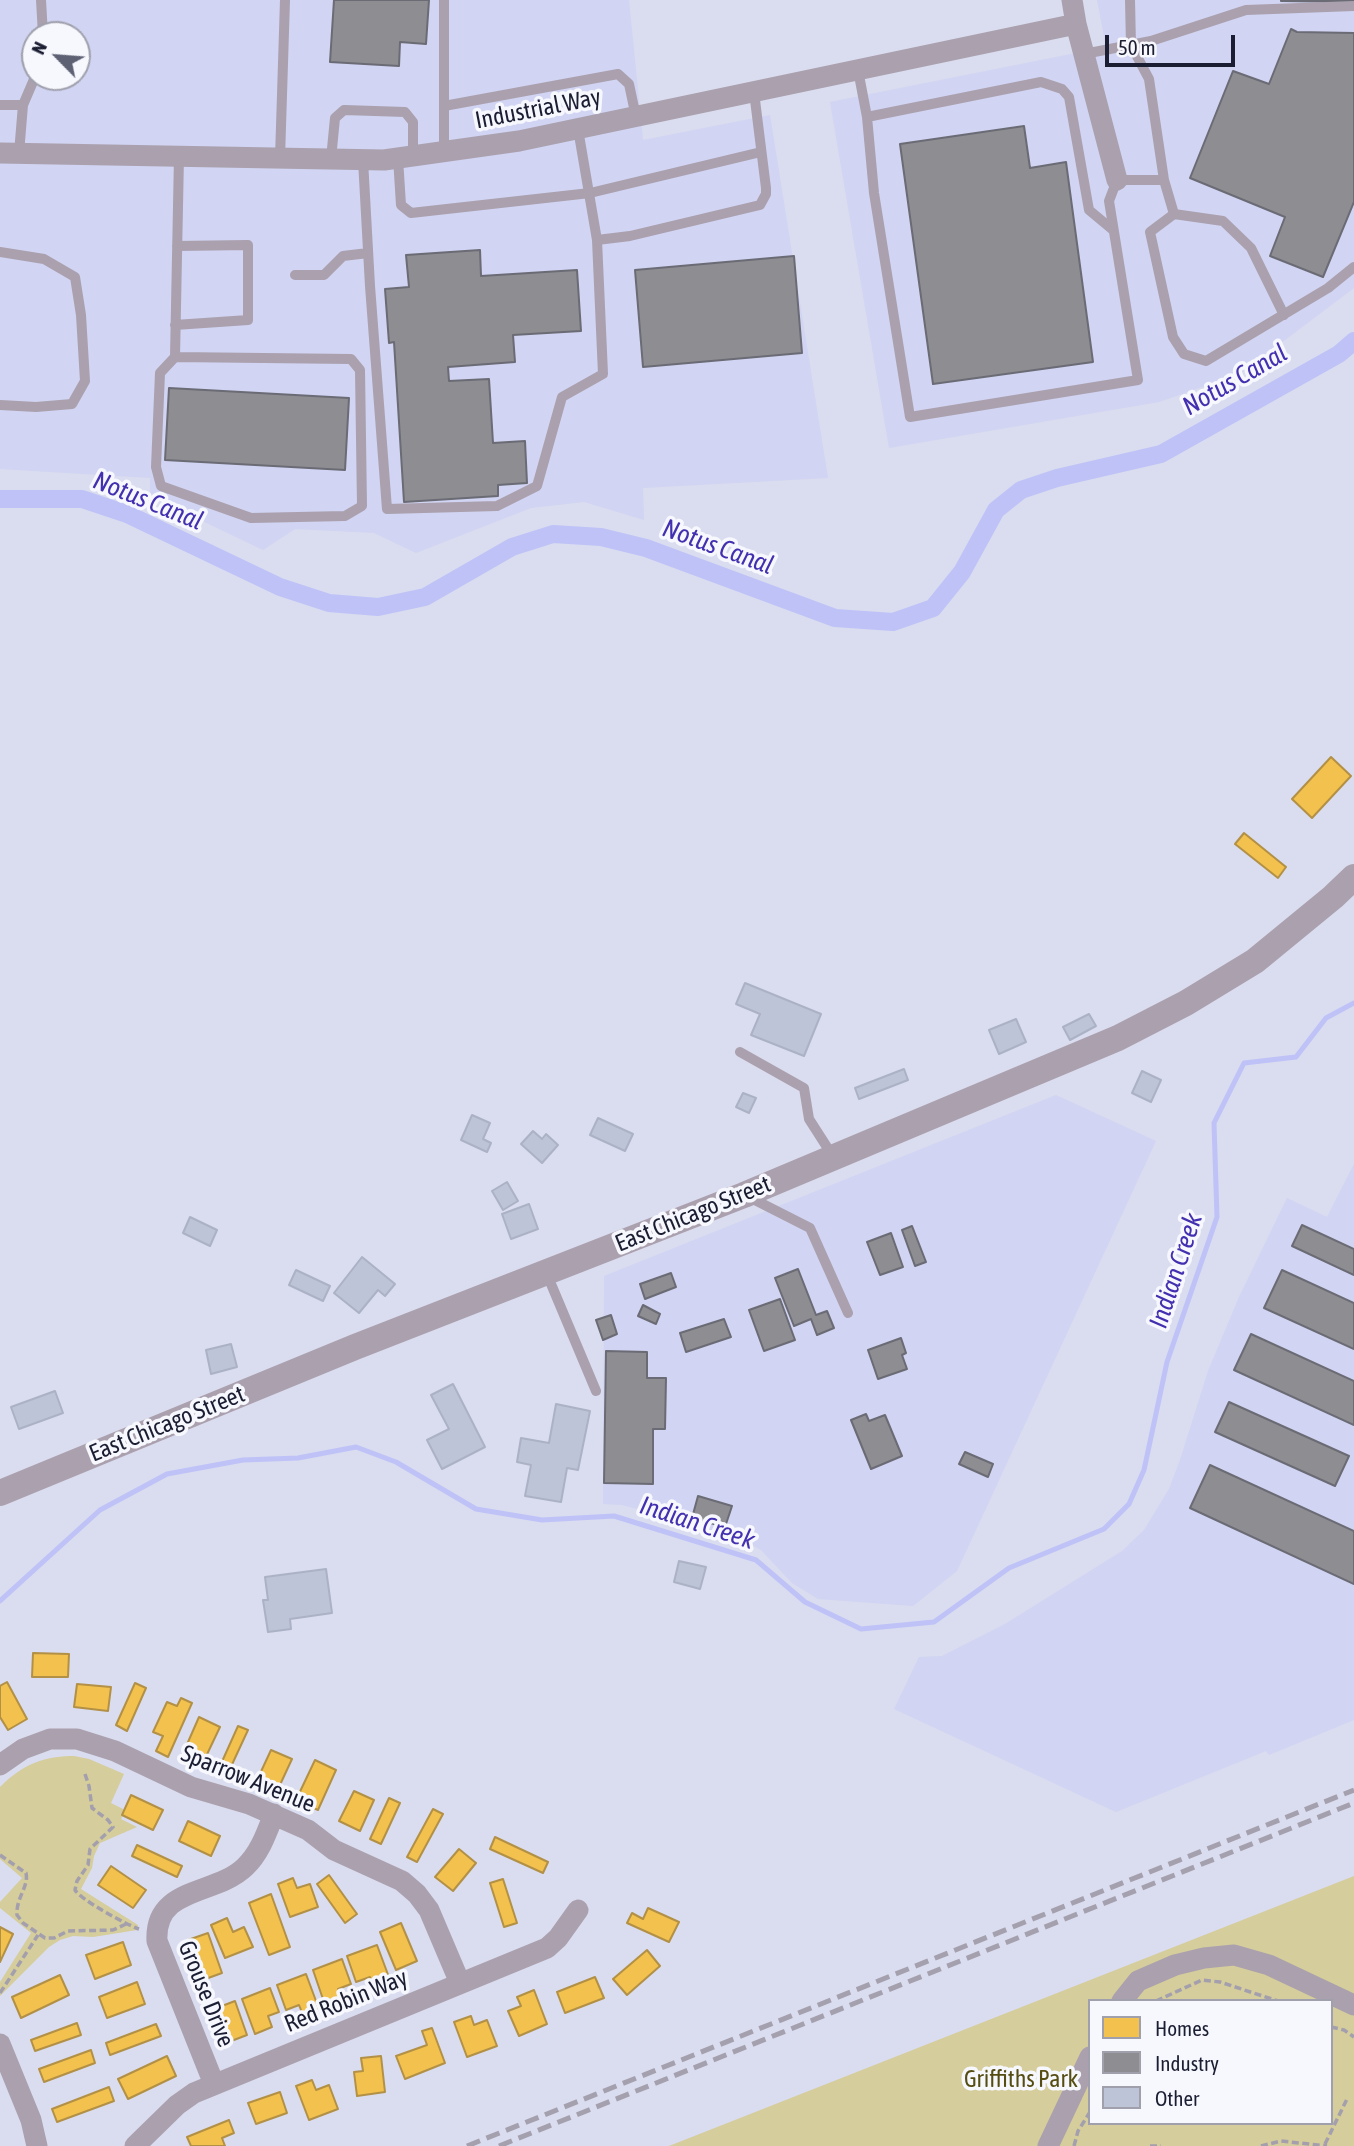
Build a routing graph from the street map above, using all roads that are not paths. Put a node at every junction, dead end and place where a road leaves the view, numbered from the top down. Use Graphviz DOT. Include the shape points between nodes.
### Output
graph roads {
  1 [pos="41,0"];
  2 [pos="285,0"];
  3 [pos="444,0"];
  4 [pos="1072,0"];
  5 [pos="1130,0"];
  6 [pos="1354,6"];
  7 [pos="42,21"];
  8 [pos="1076,24"];
  9 [pos="1131,45"];
  10 [pos="1084,54"];
  11 [pos="858,70"];
  12 [pos="29,91"];
  13 [pos="754,92"];
  14 [pos="0,105"];
  15 [pos="23,105"];
  16 [pos="444,106"];
  17 [pos="636,117"];
  18 [pos="867,117"];
  19 [pos="578,129"];
  20 [pos="444,152"];
  21 [pos="761,152"];
  22 [pos="10,153"];
  23 [pos="179,156"];
  24 [pos="405,157"];
  25 [pos="280,158"];
  26 [pos="331,159"];
  27 [pos="363,160"];
  28 [pos="1117,180"];
  29 [pos="1164,180"];
  30 [pos="590,193"];
  31 [pos="1174,214"];
  32 [pos="1114,230"];
  33 [pos="597,240"];
  34 [pos="177,246"];
  35 [pos="0,252"];
  36 [pos="368,253"];
  37 [pos="1354,267"];
  38 [pos="295,275"];
  39 [pos="1284,316"];
  40 [pos="176,325"];
  41 [pos="175,357"];
  42 [pos="0,405"];
  43 [pos="1354,877"];
  44 [pos="740,1052"];
  45 [pos="834,1158"];
  46 [pos="744,1195"];
  47 [pos="546,1272"];
  48 [pos="848,1313"];
  49 [pos="596,1391"];
  50 [pos="0,1493"];
  51 [pos="0,1764"];
  52 [pos="274,1814"];
  53 [pos="578,1910"];
  54 [pos="460,1983"];
  55 [pos="1124,1999"];
  56 [pos="1354,2005"];
  57 [pos="0,2044"];
  58 [pos="1088,2061"];
  59 [pos="214,2084"];
  60 [pos="37,2146"];
  61 [pos="135,2146"];
  62 [pos="1048,2146"];
  1 -- 7 [label="lane"];
  2 -- 25 [label="lane"];
  3 -- 16 [label="lane"];
  4 -- 8 [label="street"];
  5 -- 9 [label="lane"];
  6 -- 9 [label="lane" via="1246,10"];
  8 -- 10 [label="street"];
  8 -- 11 [label="street, Industrial Way"];
  9 -- 10 [label="lane"];
  9 -- 29 [label="lane" via="1149,79"];
  10 -- 28 [label="street"];
  11 -- 13 [label="street, Industrial Way"];
  11 -- 18 [label="lane"];
  12 -- 15 [label="lane"];
  13 -- 17 [label="street, Industrial Way"];
  13 -- 21 [label="lane"];
  14 -- 15 [label="lane"];
  15 -- 22 [label="lane"];
  16 -- 17 [label="lane" via="618,75 629,84"];
  16 -- 20 [label="lane"];
  17 -- 19 [label="street, Industrial Way"];
  18 -- 32 [label="lane" via="1041,82 1062,89 1069,97 1088,210"];
  18 -- 32 [label="lane" via="874,193 910,417 1138,380"];
  19 -- 20 [label="street, Industrial Way"];
  19 -- 30 [label="lane"];
  20 -- 24 [label="street, Industrial Way"];
  21 -- 30 [label="lane"];
  21 -- 33 [label="lane" via="766,194 760,205"];
  22 -- 23 [label="street, Industrial Way"];
  23 -- 25 [label="street, Industrial Way"];
  23 -- 34 [label="lane"];
  24 -- 26 [label="lane" via="413,122 405,112 344,110 335,118"];
  24 -- 27 [label="street, Industrial Way"];
  24 -- 30 [label="lane" via="401,205 411,213"];
  25 -- 26 [label="street, Industrial Way"];
  26 -- 27 [label="street, Industrial Way"];
  27 -- 36 [label="lane"];
  28 -- 29 [label="lane"];
  28 -- 32 [label="lane" via="1109,201"];
  29 -- 31 [label="lane"];
  30 -- 33 [label="lane"];
  31 -- 39 [label="lane" via="1223,221 1251,248"];
  31 -- 39 [label="lane" via="1150,232 1172,337 1184,355 1206,361"];
  33 -- 36 [label="lane" via="603,374 562,397 537,486 497,506 387,509"];
  34 -- 40 [label="lane"];
  34 -- 40 [label="lane" via="248,245 248,320"];
  35 -- 42 [label="lane" via="44,259 75,277 85,381 72,404"];
  36 -- 38 [label="lane" via="343,256 324,275"];
  37 -- 39 [label="lane"];
  40 -- 41 [label="lane"];
  41 -- 41 [label="lane" via="351,359 360,370 362,506 345,516 251,518 161,486 156,467 160,373"];
  43 -- 45 [label="street, East Chicago Street" via="1255,961 1186,1003 1118,1038"];
  44 -- 45 [label="lane" via="804,1088 808,1119"];
  45 -- 46 [label="street, East Chicago Street"];
  46 -- 47 [label="street, East Chicago Street"];
  46 -- 48 [label="lane" via="810,1228"];
  47 -- 49 [label="lane"];
  47 -- 50 [label="street, East Chicago Street"];
  51 -- 52 [label="street, Sparrow Avenue" via="50,1739 77,1739 115,1751 191,1787"];
  52 -- 54 [label="street, Sparrow Avenue" via="347,1857 401,1881 417,1894 429,1910"];
  52 -- 59 [label="street, Grouse Drive" via="246,1866 166,1906 156,1927 157,1941"];
  53 -- 54 [label="street, Red Robin Way" via="547,1948"];
  54 -- 59 [label="street, Red Robin Way"];
  55 -- 56 [label="street" via="1139,1981 1175,1965 1234,1955 1269,1965"];
  57 -- 60 [label="street"];
  58 -- 62 [label="street"];
  59 -- 61 [label="street, Red Robin Way" via="177,2105"];
}
